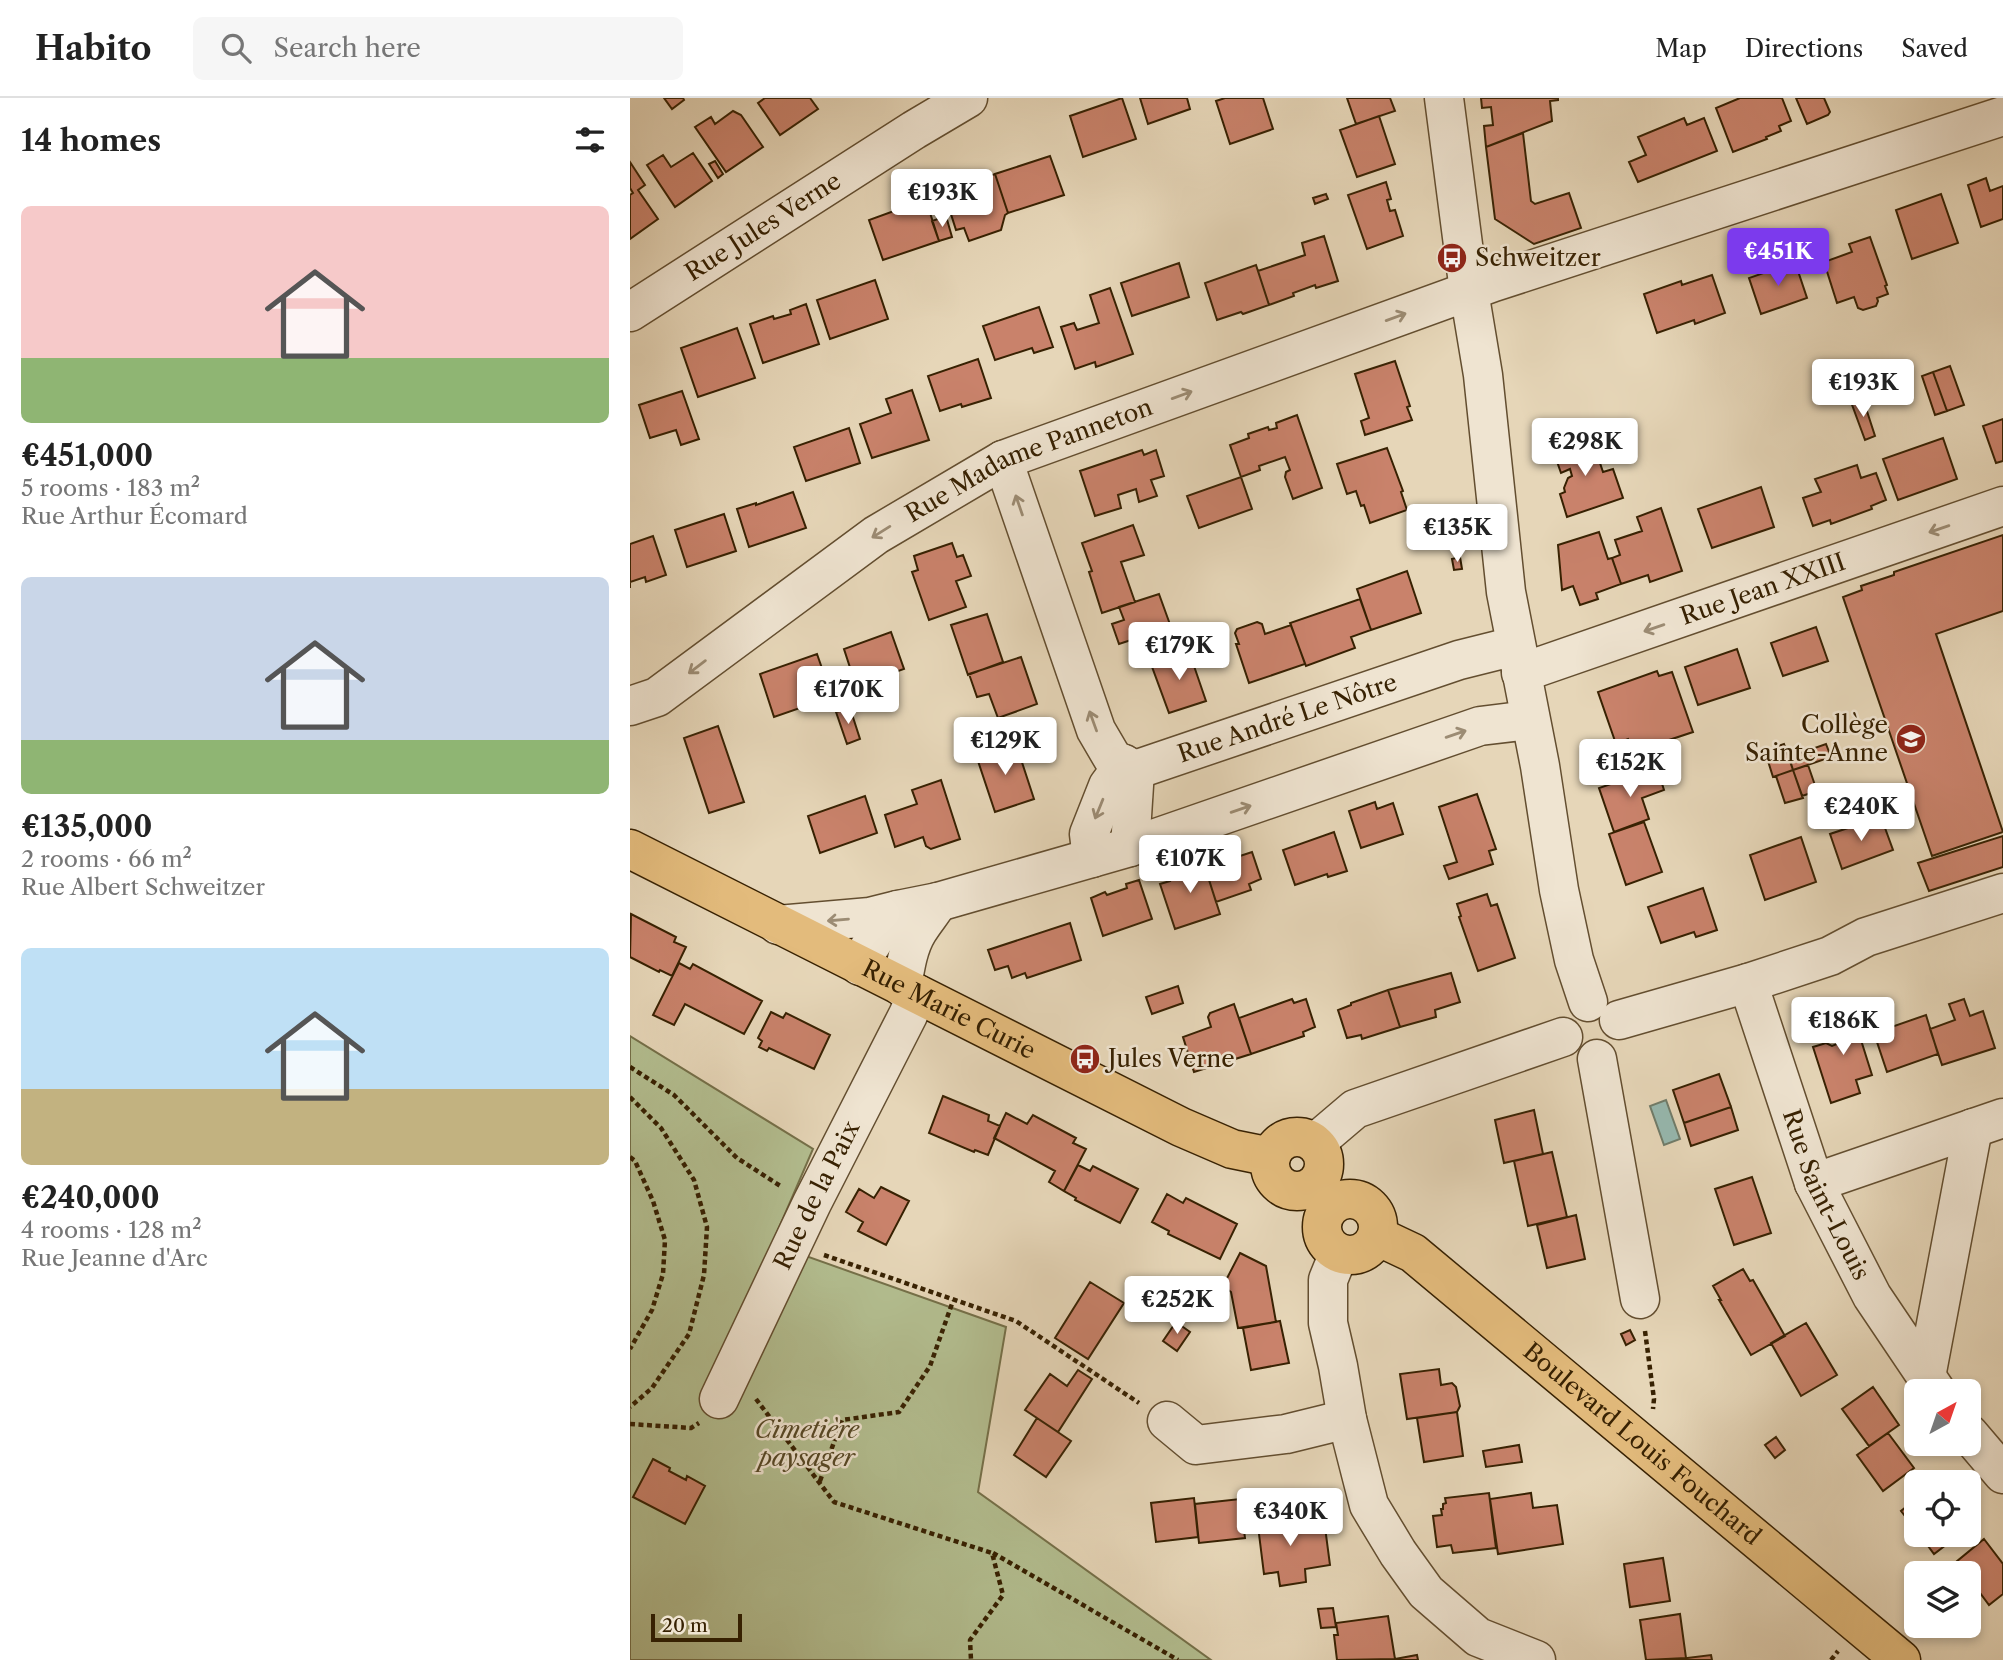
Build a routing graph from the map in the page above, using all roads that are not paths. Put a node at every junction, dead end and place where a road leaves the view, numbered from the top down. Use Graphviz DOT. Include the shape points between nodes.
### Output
graph roads {
  1 [pos="968,98"];
  2 [pos="1444,98"];
  3 [pos="2003,116"];
  4 [pos="1469,291"];
  5 [pos="630,312"];
  6 [pos="1003,460"];
  7 [pos="2003,506"];
  8 [pos="1518,659"];
  9 [pos="630,706"];
  10 [pos="1530,720"];
  11 [pos="1130,767"];
  12 [pos="1130,847"];
  13 [pos="630,849"];
  14 [pos="1092,858"];
  15 [pos="2003,893"];
  16 [pos="938,902"];
  17 [pos="898,910"];
  18 [pos="778,925"];
  19 [pos="860,966"];
  20 [pos="1748,983"];
  21 [pos="910,991"];
  22 [pos="1603,1011"];
  23 [pos="1563,1037"];
  24 [pos="1597,1059"];
  25 [pos="1988,1123"];
  26 [pos="1320,1153"];
  27 [pos="1271,1157"];
  28 [pos="1814,1183"];
  29 [pos="1293,1190"];
  30 [pos="1354,1198"];
  31 [pos="1377,1236"];
  32 [pos="1331,1238"];
  33 [pos="1640,1298"];
  34 [pos="1928,1379"];
  35 [pos="1932,1379"];
  36 [pos="726,1384"];
  37 [pos="1347,1419"];
  38 [pos="1167,1421"];
  39 [pos="1981,1448"];
  40 [pos="2003,1474"];
  41 [pos="1536,1660"];
  42 [pos="1901,1660"];
  1 -- 5 [label="street, Rue Jules Verne"];
  2 -- 4 [label="street"];
  3 -- 4 [label="street, Rue Madame Panneton"];
  6 -- 4 [label="street, Rue Madame Panneton, one-way"];
  4 -- 8 [label="street"];
  6 -- 9 [label="street, Rue Madame Panneton, one-way" via="876,535 657,697"];
  11 -- 6 [label="street, one-way" via="1114,759 1096,730"];
  7 -- 8 [label="street, Rue Jean XXIII, one-way"];
  8 -- 10 [label="street"];
  8 -- 11 [label="street, Rue André Le Nôtre" via="1459,660"];
  12 -- 10 [label="street, one-way" via="1479,726"];
  10 -- 22 [label="street" via="1574,960"];
  11 -- 12 [label="street"];
  11 -- 14 [label="street, one-way" via="1108,786 1089,834"];
  12 -- 14 [label="street"];
  13 -- 18 [label="main road, Rue Marie Curie"];
  14 -- 16 [label="street"];
  15 -- 20 [label="street" via="1866,937 1830,956"];
  16 -- 17 [label="street"];
  16 -- 21 [label="street" via="912,943 907,960"];
  17 -- 18 [label="street, one-way"];
  17 -- 19 [label="street"];
  18 -- 19 [label="main road, Rue Marie Curie"];
  19 -- 21 [label="main road, Rue Marie Curie"];
  20 -- 22 [label="street"];
  20 -- 28 [label="street, Rue Saint-Louis"];
  21 -- 27 [label="main road, Rue Marie Curie" via="1181,1127 1232,1149"];
  21 -- 36 [label="street, Rue de la Paix" via="908,1015"];
  22 -- 23 [label="street" via="1574,1007 1562,1029"];
  22 -- 24 [label="street" via="1620,1037 1605,1057"];
  23 -- 24 [label="street" via="1572,1053"];
  23 -- 26 [label="street" via="1356,1109"];
  24 -- 33 [label="street"];
  25 -- 28 [label="street"];
  25 -- 35 [label="street"];
  26 -- 27 [label="main road" via="1298,1136 1280,1142"];
  26 -- 29 [label="main road" via="1323,1172 1318,1181"];
  26 -- 30 [label="main road"];
  27 -- 29 [label="main road" via="1272,1175 1284,1188"];
  28 -- 34 [label="street, Rue Saint-Louis" via="1872,1296"];
  29 -- 32 [label="main road" via="1305,1211"];
  30 -- 31 [label="main road" via="1374,1211"];
  30 -- 32 [label="main road" via="1329,1207 1324,1214"];
  31 -- 32 [label="main road" via="1366,1250 1348,1255"];
  31 -- 42 [label="main road, Boulevard Louis Fouchard" via="1413,1253"];
  32 -- 37 [label="street" via="1328,1323"];
  37 -- 38 [label="street" via="1286,1434 1196,1445"];
  37 -- 41 [label="street" via="1369,1505 1426,1592 1478,1637"];
  39 -- 40 [label="street"];
}
